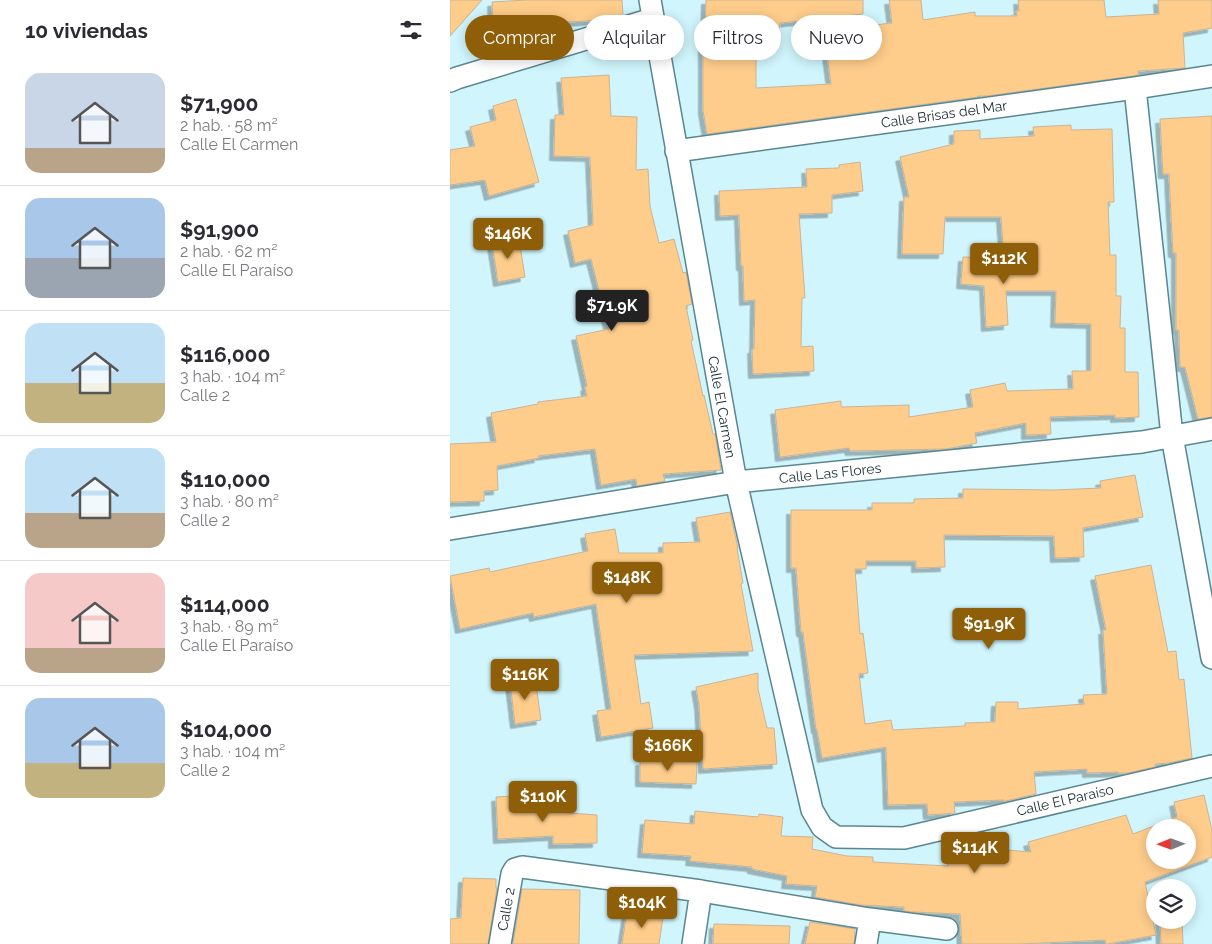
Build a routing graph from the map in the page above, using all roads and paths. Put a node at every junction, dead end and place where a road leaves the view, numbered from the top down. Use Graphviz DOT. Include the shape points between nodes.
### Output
graph roads {
  1 [pos="651,9"];
  2 [pos="1212,76"];
  3 [pos="452,77"];
  4 [pos="1134,88"];
  5 [pos="676,151"];
  6 [pos="1212,429"];
  7 [pos="1172,436"];
  8 [pos="736,482"];
  9 [pos="450,529"];
  10 [pos="1212,658"];
  11 [pos="1212,766"];
  12 [pos="812,810"];
  13 [pos="701,891"];
  14 [pos="870,919"];
  15 [pos="947,929"];
  16 [pos="500,944"];
  17 [pos="693,944"];
  18 [pos="866,944"];
  1 -- 3 [label="street"];
  1 -- 5 [label="street, Calle El Carmen"];
  2 -- 4 [label="street, Calle Brisas del Mar"];
  4 -- 5 [label="street, Calle Brisas del Mar"];
  4 -- 7 [label="street"];
  5 -- 8 [label="street, Calle El Carmen"];
  6 -- 7 [label="street, Calle Las Flores"];
  7 -- 8 [label="street, Calle Las Flores" via="1142,442"];
  7 -- 10 [label="street"];
  8 -- 9 [label="street, Calle Las Flores"];
  8 -- 12 [label="street, Calle El Carmen"];
  11 -- 12 [label="street, Calle El Paraíso" via="904,838 836,837 822,827"];
  13 -- 14 [label="street"];
  13 -- 16 [label="street, Calle 2" via="522,867 512,874"];
  13 -- 17 [label="street"];
  14 -- 15 [label="street"];
  14 -- 18 [label="street"];
}
